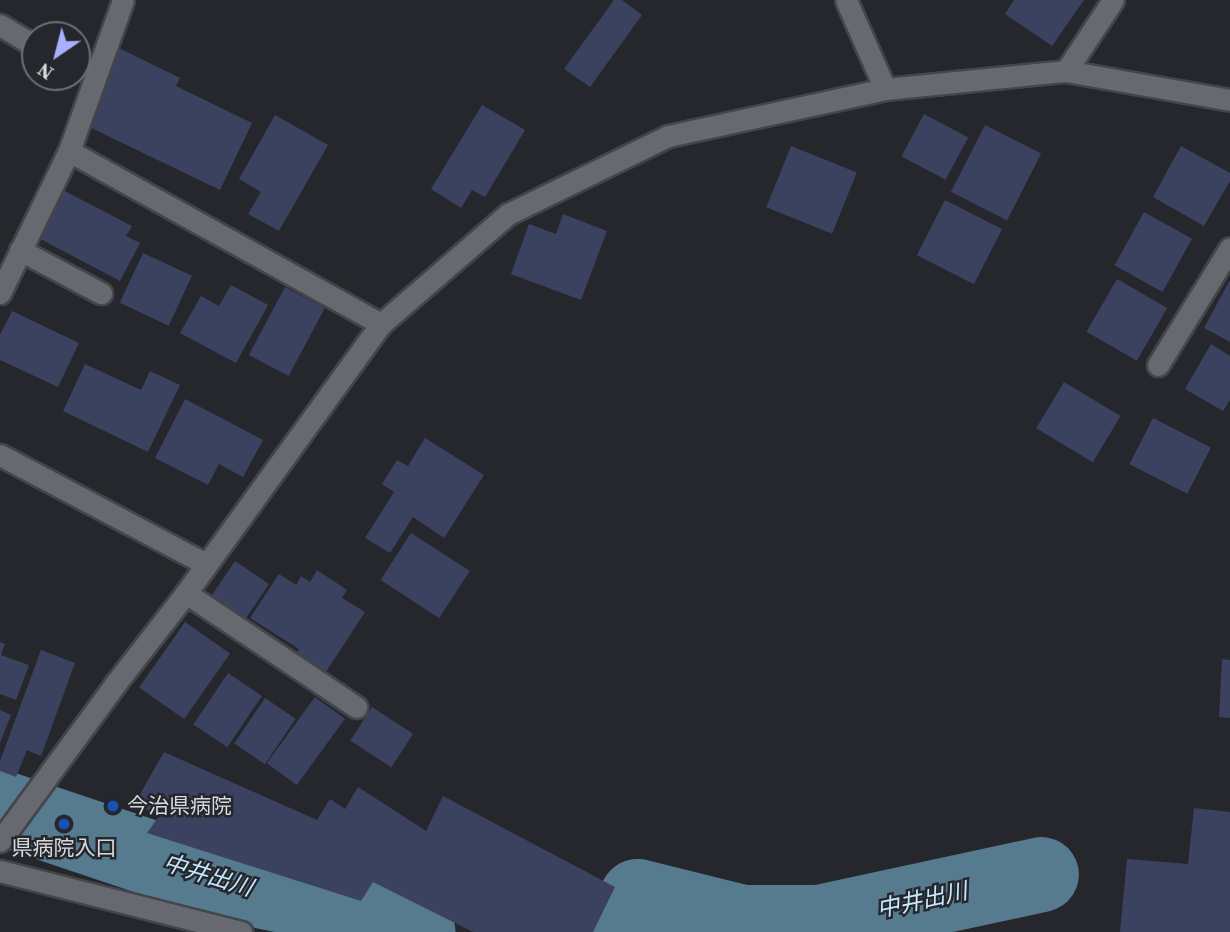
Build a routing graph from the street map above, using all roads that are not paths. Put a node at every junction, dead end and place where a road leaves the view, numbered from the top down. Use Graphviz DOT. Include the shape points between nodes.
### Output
graph roads {
  1 [pos="123,0"];
  2 [pos="846,0"];
  3 [pos="1113,0"];
  4 [pos="0,26"];
  5 [pos="21,38"];
  6 [pos="91,66"];
  7 [pos="1066,71"];
  8 [pos="886,89"];
  9 [pos="83,91"];
  10 [pos="1230,100"];
  11 [pos="69,151"];
  12 [pos="1230,248"];
  13 [pos="20,250"];
  14 [pos="0,293"];
  15 [pos="101,293"];
  16 [pos="381,324"];
  17 [pos="1158,366"];
  18 [pos="0,455"];
  19 [pos="206,564"];
  20 [pos="186,593"];
  21 [pos="356,707"];
  22 [pos="0,841"];
  23 [pos="0,871"];
  24 [pos="241,932"];
  1 -- 6 [label="street"];
  2 -- 8 [label="street"];
  3 -- 7 [label="street"];
  4 -- 5 [label="street"];
  7 -- 8 [label="street"];
  7 -- 10 [label="street"];
  8 -- 16 [label="street" via="668,136 508,214"];
  9 -- 11 [label="street"];
  11 -- 13 [label="street"];
  11 -- 16 [label="street"];
  12 -- 17 [label="street"];
  13 -- 14 [label="street"];
  13 -- 15 [label="street"];
  16 -- 19 [label="street"];
  18 -- 19 [label="street"];
  19 -- 20 [label="street"];
  20 -- 21 [label="street"];
  20 -- 22 [label="street"];
  23 -- 24 [label="street"];
}
